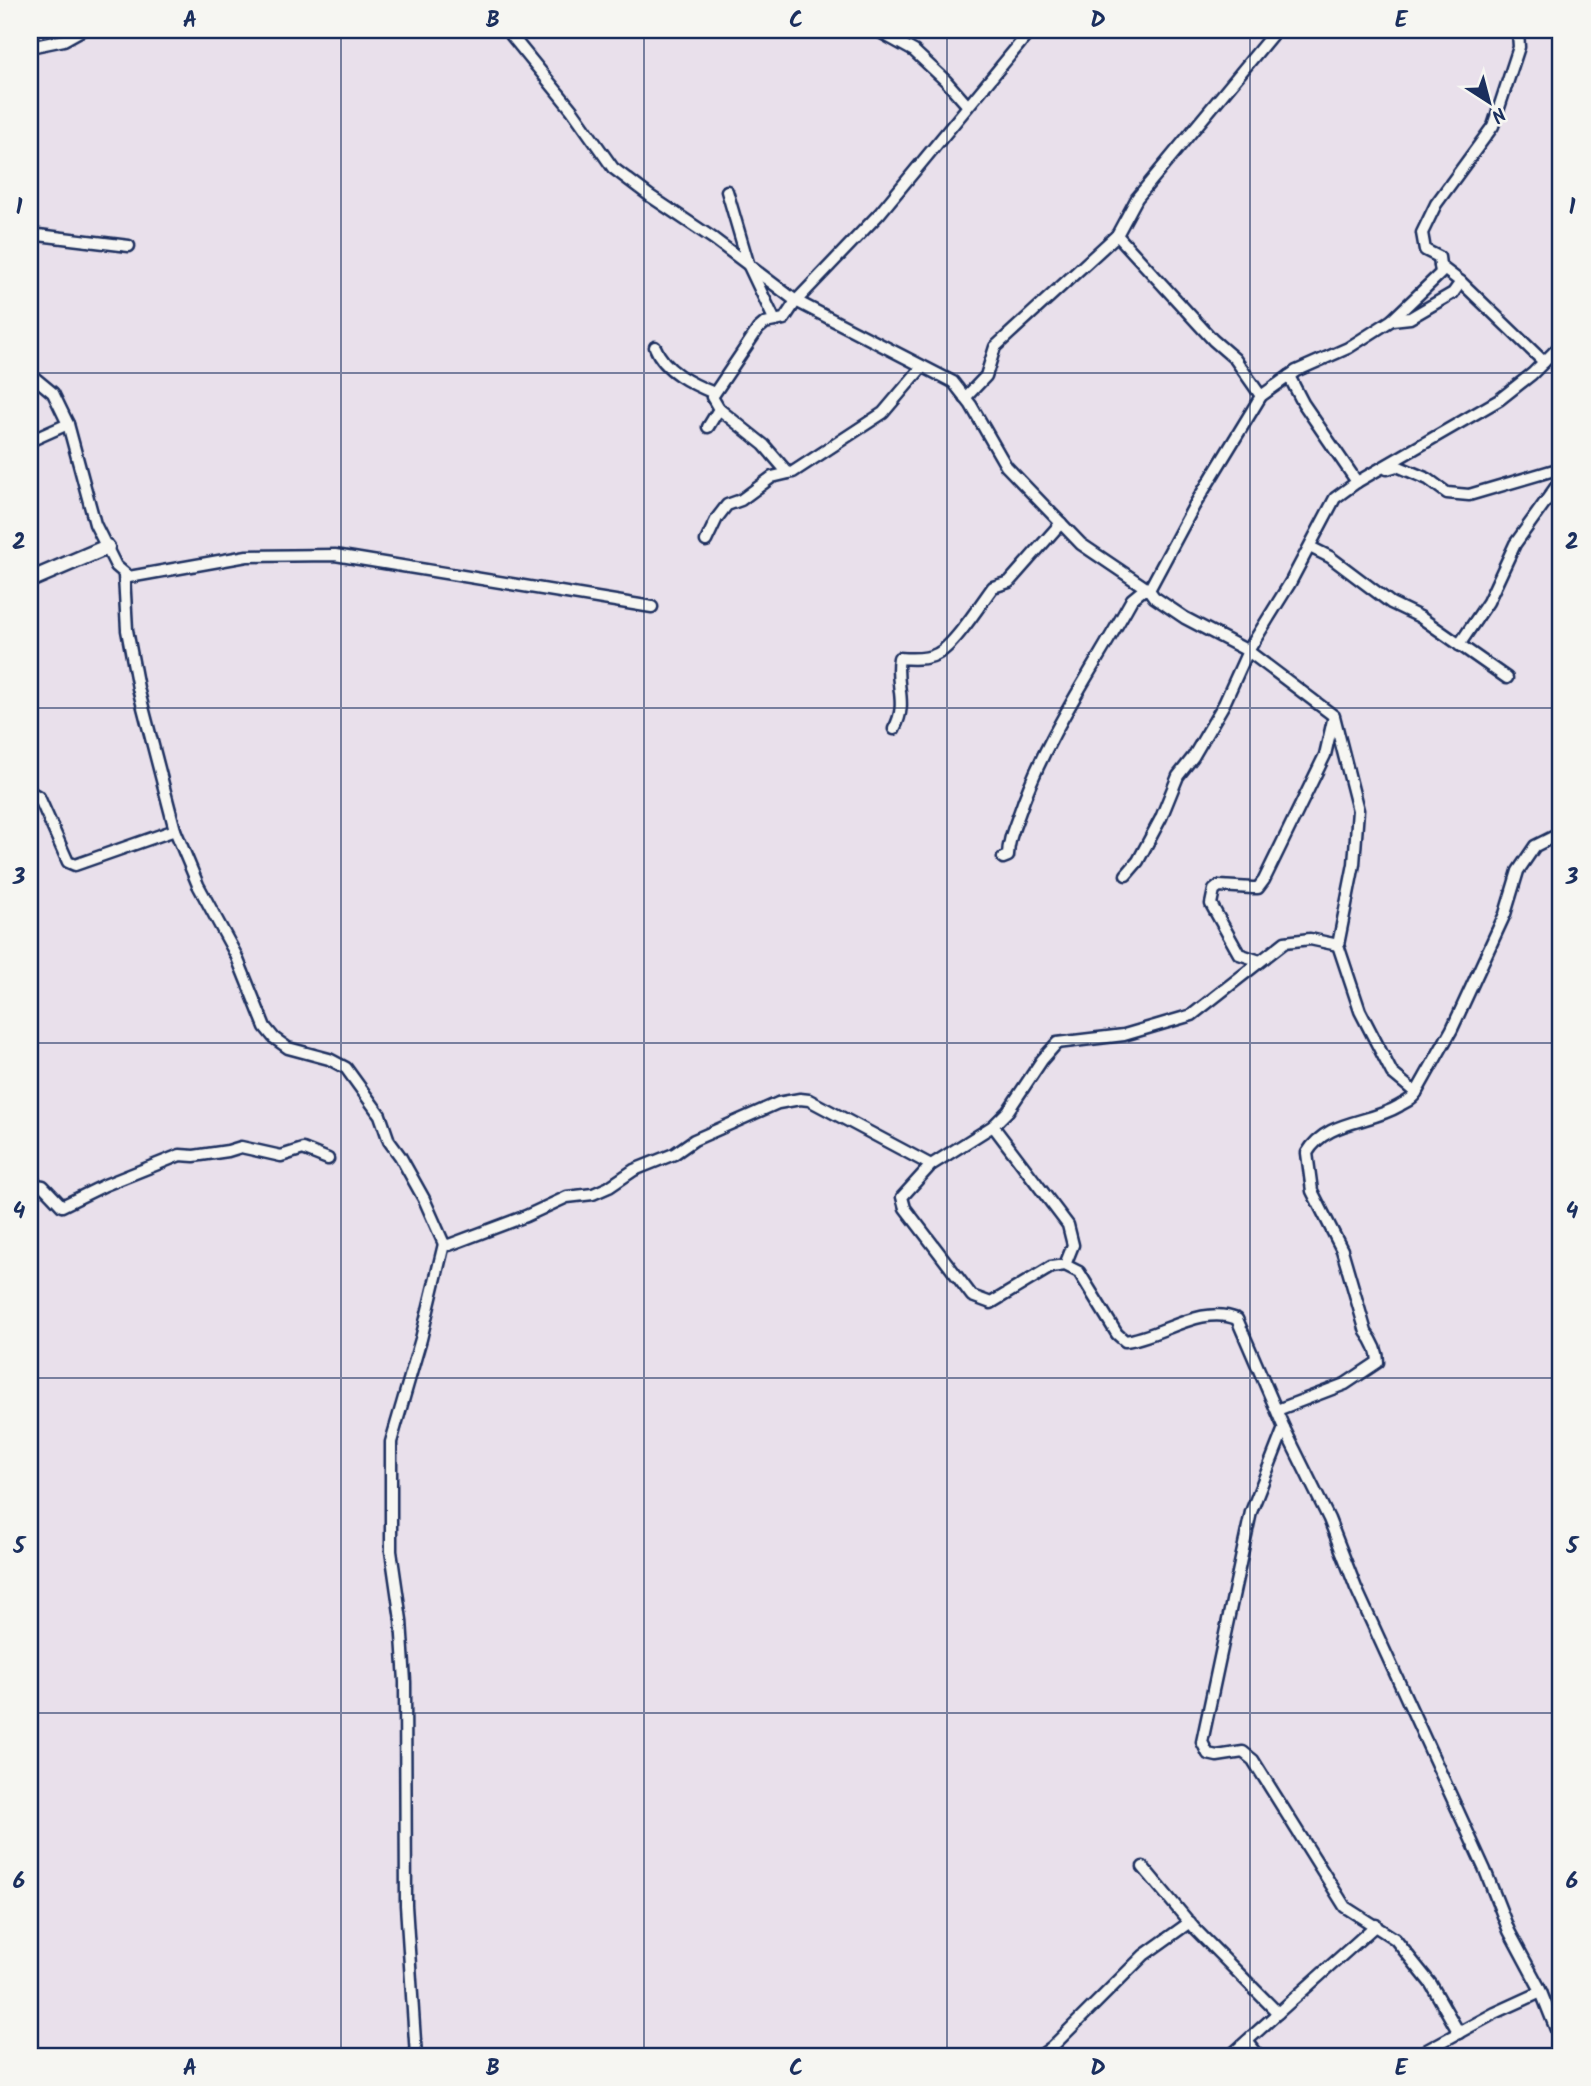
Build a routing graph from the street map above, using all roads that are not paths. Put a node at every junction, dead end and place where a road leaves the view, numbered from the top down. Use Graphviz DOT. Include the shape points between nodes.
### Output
graph roads {
  1 [pos="82,30"];
  2 [pos="508,30"];
  3 [pos="876,30"];
  4 [pos="1031,30"];
  5 [pos="1276,30"];
  6 [pos="1516,30"];
  7 [pos="30,47"];
  8 [pos="968,106"];
  9 [pos="727,191"];
  10 [pos="30,234"];
  11 [pos="1117,235"];
  12 [pos="129,246"];
  13 [pos="749,265"];
  14 [pos="1440,266"];
  15 [pos="1461,282"];
  16 [pos="796,302"];
  17 [pos="1392,320"];
  18 [pos="775,321"];
  19 [pos="1561,345"];
  20 [pos="655,347"];
  21 [pos="1544,362"];
  22 [pos="922,367"];
  23 [pos="30,374"];
  24 [pos="1289,376"];
  25 [pos="714,393"];
  26 [pos="1261,396"];
  27 [pos="965,398"];
  28 [pos="719,409"];
  29 [pos="68,424"];
  30 [pos="708,427"];
  31 [pos="30,441"];
  32 [pos="1561,468"];
  33 [pos="1376,471"];
  34 [pos="788,473"];
  35 [pos="1561,480"];
  36 [pos="1357,482"];
  37 [pos="1061,523"];
  38 [pos="706,541"];
  39 [pos="107,547"];
  40 [pos="1310,547"];
  41 [pos="124,575"];
  42 [pos="30,580"];
  43 [pos="1149,590"];
  44 [pos="652,607"];
  45 [pos="1459,645"];
  46 [pos="1248,651"];
  47 [pos="1507,678"];
  48 [pos="1334,716"];
  49 [pos="894,729"];
  50 [pos="30,794"];
  51 [pos="175,830"];
  52 [pos="1561,833"];
  53 [pos="1003,858"];
  54 [pos="1126,875"];
  55 [pos="1338,945"];
  56 [pos="1260,961"];
  57 [pos="1416,1093"];
  58 [pos="993,1126"];
  59 [pos="328,1159"];
  60 [pos="931,1165"];
  61 [pos="30,1184"];
  62 [pos="444,1244"];
  63 [pos="1065,1265"];
  64 [pos="1277,1410"];
  65 [pos="1284,1428"];
  66 [pos="1143,1867"];
  67 [pos="1189,1922"];
  68 [pos="1376,1925"];
  69 [pos="1541,1992"];
  70 [pos="1278,2013"];
  71 [pos="1459,2033"];
  72 [pos="1247,2041"];
  73 [pos="1561,2042"];
  74 [pos="416,2056"];
  75 [pos="1040,2056"];
  76 [pos="1230,2056"];
  77 [pos="1259,2056"];
  78 [pos="1416,2056"];
  1 -- 7 [label="street" via="64,40"];
  2 -- 13 [label="street" via="614,168"];
  3 -- 8 [label="street" via="914,51"];
  4 -- 8 [label="street"];
  5 -- 11 [label="street" via="1137,198"];
  6 -- 14 [label="street" via="1519,47 1493,125 1436,205 1422,233 1425,250 1439,257"];
  8 -- 16 [label="street" via="880,213"];
  9 -- 13 [label="street"];
  10 -- 12 [label="street"];
  11 -- 26 [label="street" via="1235,359"];
  11 -- 27 [label="street" via="995,347 986,376"];
  13 -- 16 [label="street"];
  13 -- 18 [label="street"];
  14 -- 15 [label="street"];
  14 -- 17 [label="street" via="1441,273"];
  15 -- 17 [label="street" via="1453,293 1410,318"];
  15 -- 21 [label="street"];
  16 -- 18 [label="street" via="783,319"];
  16 -- 22 [label="street"];
  17 -- 24 [label="street" via="1348,348"];
  18 -- 25 [label="street" via="758,329"];
  19 -- 21 [label="street"];
  20 -- 25 [label="street" via="675,372"];
  21 -- 33 [label="street" via="1499,400"];
  22 -- 27 [label="street" via="953,382"];
  22 -- 34 [label="street" via="883,413"];
  23 -- 29 [label="street" via="53,393"];
  24 -- 26 [label="street"];
  24 -- 36 [label="street"];
  25 -- 28 [label="street"];
  26 -- 43 [label="street"];
  27 -- 37 [label="street" via="1006,466"];
  28 -- 30 [label="street"];
  28 -- 34 [label="street" via="764,445"];
  29 -- 31 [label="street"];
  29 -- 39 [label="street" via="95,524"];
  32 -- 33 [label="street" via="1469,495 1447,494 1428,479 1397,466"];
  33 -- 36 [label="street"];
  34 -- 38 [label="street" via="772,477 727,505"];
  35 -- 45 [label="street" via="1515,544 1488,602"];
  36 -- 40 [label="street" via="1335,498"];
  37 -- 43 [label="street" via="1081,544"];
  37 -- 49 [label="street" via="1009,582 993,587 948,646 937,654 899,658 902,706"];
  39 -- 41 [label="street"];
  39 -- 42 [label="street"];
  40 -- 45 [label="street"];
  40 -- 46 [label="street"];
  41 -- 44 [label="street" via="247,556 335,555"];
  41 -- 51 [label="street" via="127,630 138,688"];
  43 -- 46 [label="street" via="1185,618"];
  43 -- 53 [label="street" via="1132,599 1088,672 1040,761 1008,856"];
  45 -- 47 [label="street"];
  46 -- 48 [label="street"];
  46 -- 54 [label="street" via="1224,704 1178,776 1161,818"];
  48 -- 55 [label="street" via="1358,810 1354,864"];
  48 -- 56 [label="street" via="1325,755 1265,880 1258,888 1219,886 1212,896 1238,954"];
  50 -- 51 [label="street" via="39,797 68,862 75,865"];
  51 -- 62 [label="street" via="236,955 265,1027 288,1048 346,1068 380,1115"];
  52 -- 57 [label="street" via="1535,846 1518,871 1505,914 1452,1029"];
  55 -- 56 [label="street" via="1299,938 1285,942"];
  55 -- 57 [label="street" via="1360,1012 1392,1073"];
  56 -- 58 [label="street" via="1192,1015 1124,1035 1057,1043"];
  57 -- 64 [label="street" via="1386,1114 1331,1130 1307,1153 1312,1191 1342,1250 1378,1362 1345,1384"];
  58 -- 60 [label="street"];
  58 -- 63 [label="street" via="1068,1225 1073,1245"];
  59 -- 61 [label="street" via="303,1149 281,1156 241,1147 180,1155 62,1206 43,1186"];
  60 -- 62 [label="street" via="800,1099 778,1103 694,1140 593,1194 567,1197"];
  60 -- 63 [label="street" via="902,1197 905,1208 972,1296 991,1303 1051,1268"];
  62 -- 74 [label="street" via="391,1442 391,1552 405,1682 406,1905"];
  63 -- 64 [label="street" via="1079,1272 1125,1341 1203,1317 1224,1314 1237,1319"];
  64 -- 65 [label="street"];
  65 -- 68 [label="street" via="1251,1512 1202,1742 1208,1754 1243,1752 1253,1760 1345,1908"];
  65 -- 69 [label="street" via="1308,1471 1509,1931"];
  66 -- 67 [label="street"];
  67 -- 70 [label="street"];
  67 -- 75 [label="street" via="1144,1955"];
  68 -- 70 [label="street"];
  68 -- 71 [label="street" via="1395,1939 1431,1984"];
  69 -- 71 [label="street"];
  69 -- 73 [label="street"];
  70 -- 72 [label="street"];
  71 -- 78 [label="street"];
  72 -- 76 [label="street"];
  72 -- 77 [label="street"];
}
